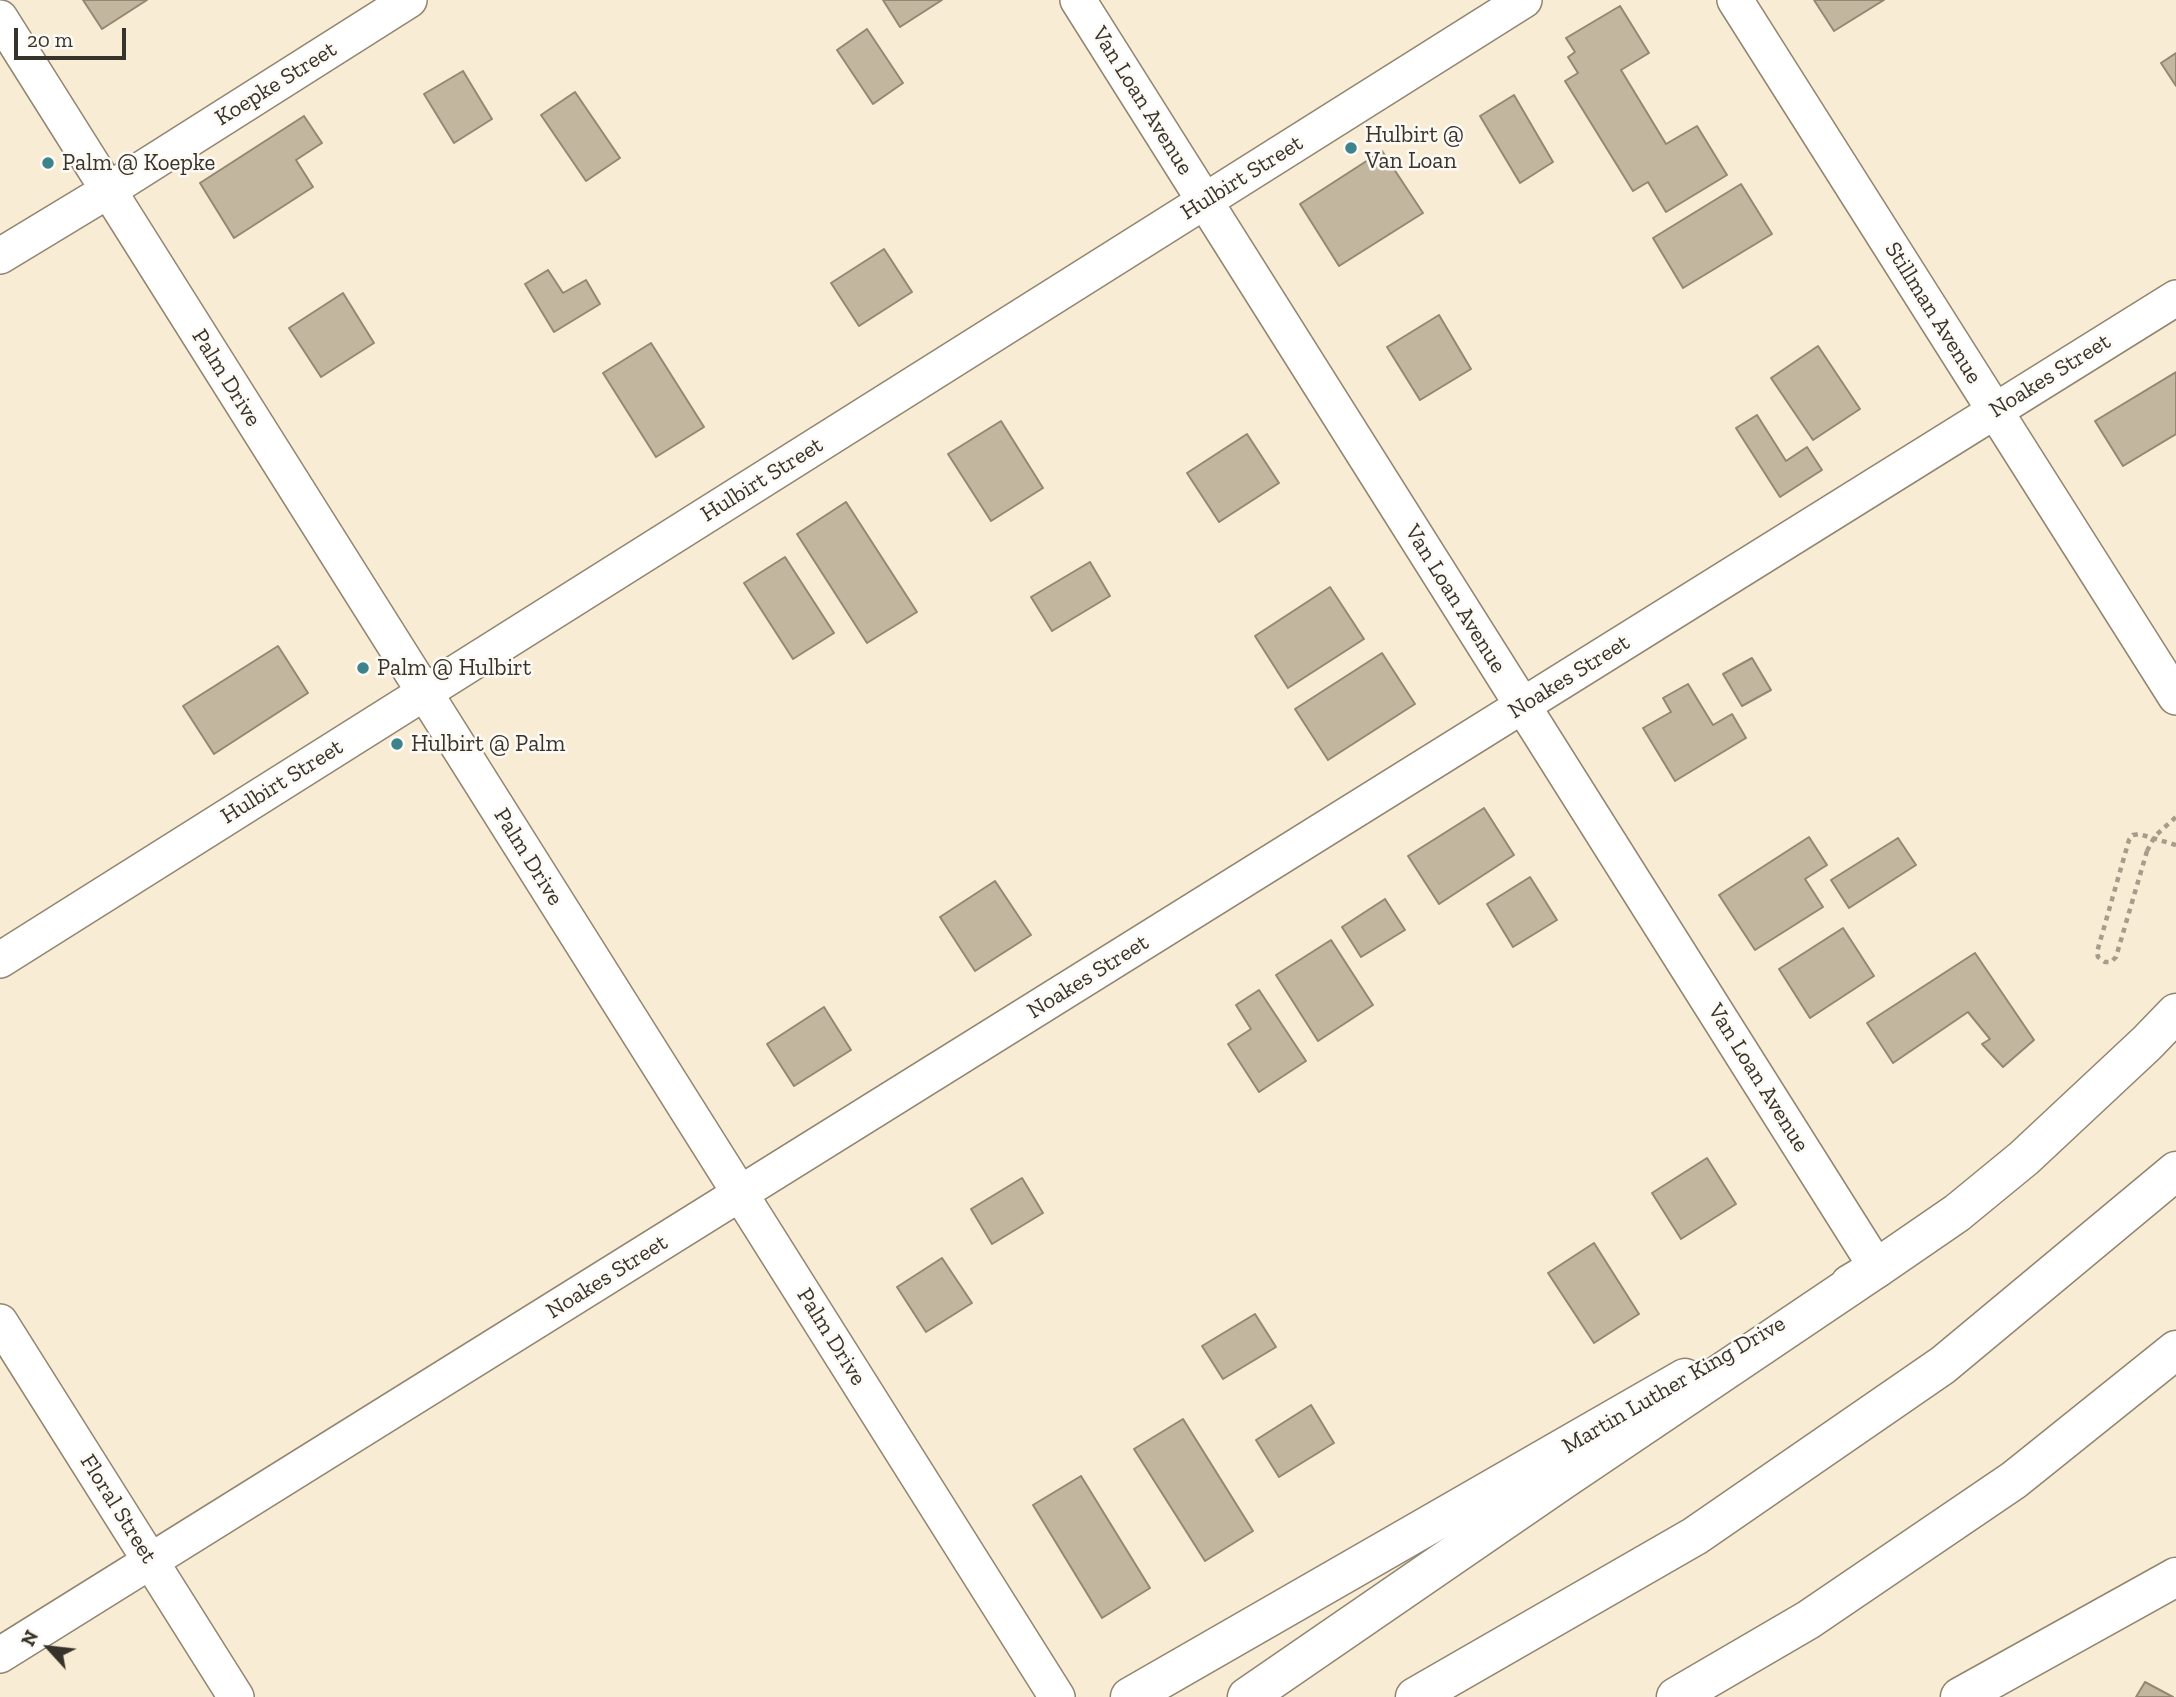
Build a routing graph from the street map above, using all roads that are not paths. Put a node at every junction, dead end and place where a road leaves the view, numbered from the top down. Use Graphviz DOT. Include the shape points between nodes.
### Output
graph roads {
  1 [pos="409,0"];
  2 [pos="1079,0"];
  3 [pos="1524,0"];
  4 [pos="1735,0"];
  5 [pos="0,18"];
  6 [pos="109,190"];
  7 [pos="1205,201"];
  8 [pos="0,256"];
  9 [pos="2176,298"];
  10 [pos="1995,411"];
  11 [pos="424,693"];
  12 [pos="2176,697"];
  13 [pos="1523,705"];
  14 [pos="0,960"];
  15 [pos="2176,1013"];
  16 [pos="2176,1171"];
  17 [pos="741,1194"];
  18 [pos="1877,1268"];
  19 [pos="0,1322"];
  20 [pos="2176,1350"];
  21 [pos="150,1561"];
  22 [pos="2176,1577"];
  23 [pos="0,1655"];
  24 [pos="236,1697"];
  25 [pos="1057,1697"];
  26 [pos="1130,1697"];
  27 [pos="1247,1697"];
  28 [pos="1415,1697"];
  29 [pos="1676,1697"];
  30 [pos="1961,1697"];
  1 -- 6 [label="street, Koepke Street"];
  2 -- 7 [label="street, Van Loan Avenue"];
  3 -- 7 [label="street, Hulbirt Street"];
  4 -- 10 [label="street, Stillman Avenue"];
  5 -- 6 [label="street, Palm Drive"];
  6 -- 8 [label="street, Koepke Street"];
  6 -- 11 [label="street, Palm Drive"];
  7 -- 11 [label="street, Hulbirt Street"];
  7 -- 13 [label="street, Van Loan Avenue"];
  9 -- 10 [label="street, Noakes Street"];
  10 -- 12 [label="street, Stillman Avenue"];
  10 -- 13 [label="street, Noakes Street"];
  11 -- 14 [label="street, Hulbirt Street"];
  11 -- 17 [label="street, Palm Drive"];
  13 -- 17 [label="street, Noakes Street"];
  13 -- 18 [label="street, Van Loan Avenue"];
  15 -- 18 [label="main road, Martin Luther King Drive" via="2024,1158 1957,1213"];
  16 -- 28 [label="main road" via="1943,1365 1695,1536"];
  17 -- 21 [label="street, Noakes Street"];
  17 -- 25 [label="street, Palm Drive"];
  18 -- 26 [label="main road, Martin Luther King Drive"];
  18 -- 27 [label="main road"];
  19 -- 21 [label="street, Floral Street"];
  20 -- 29 [label="main road" via="2014,1480 1808,1620"];
  21 -- 23 [label="street, Noakes Street"];
  21 -- 24 [label="street, Floral Street"];
  22 -- 30 [label="main road"];
}
